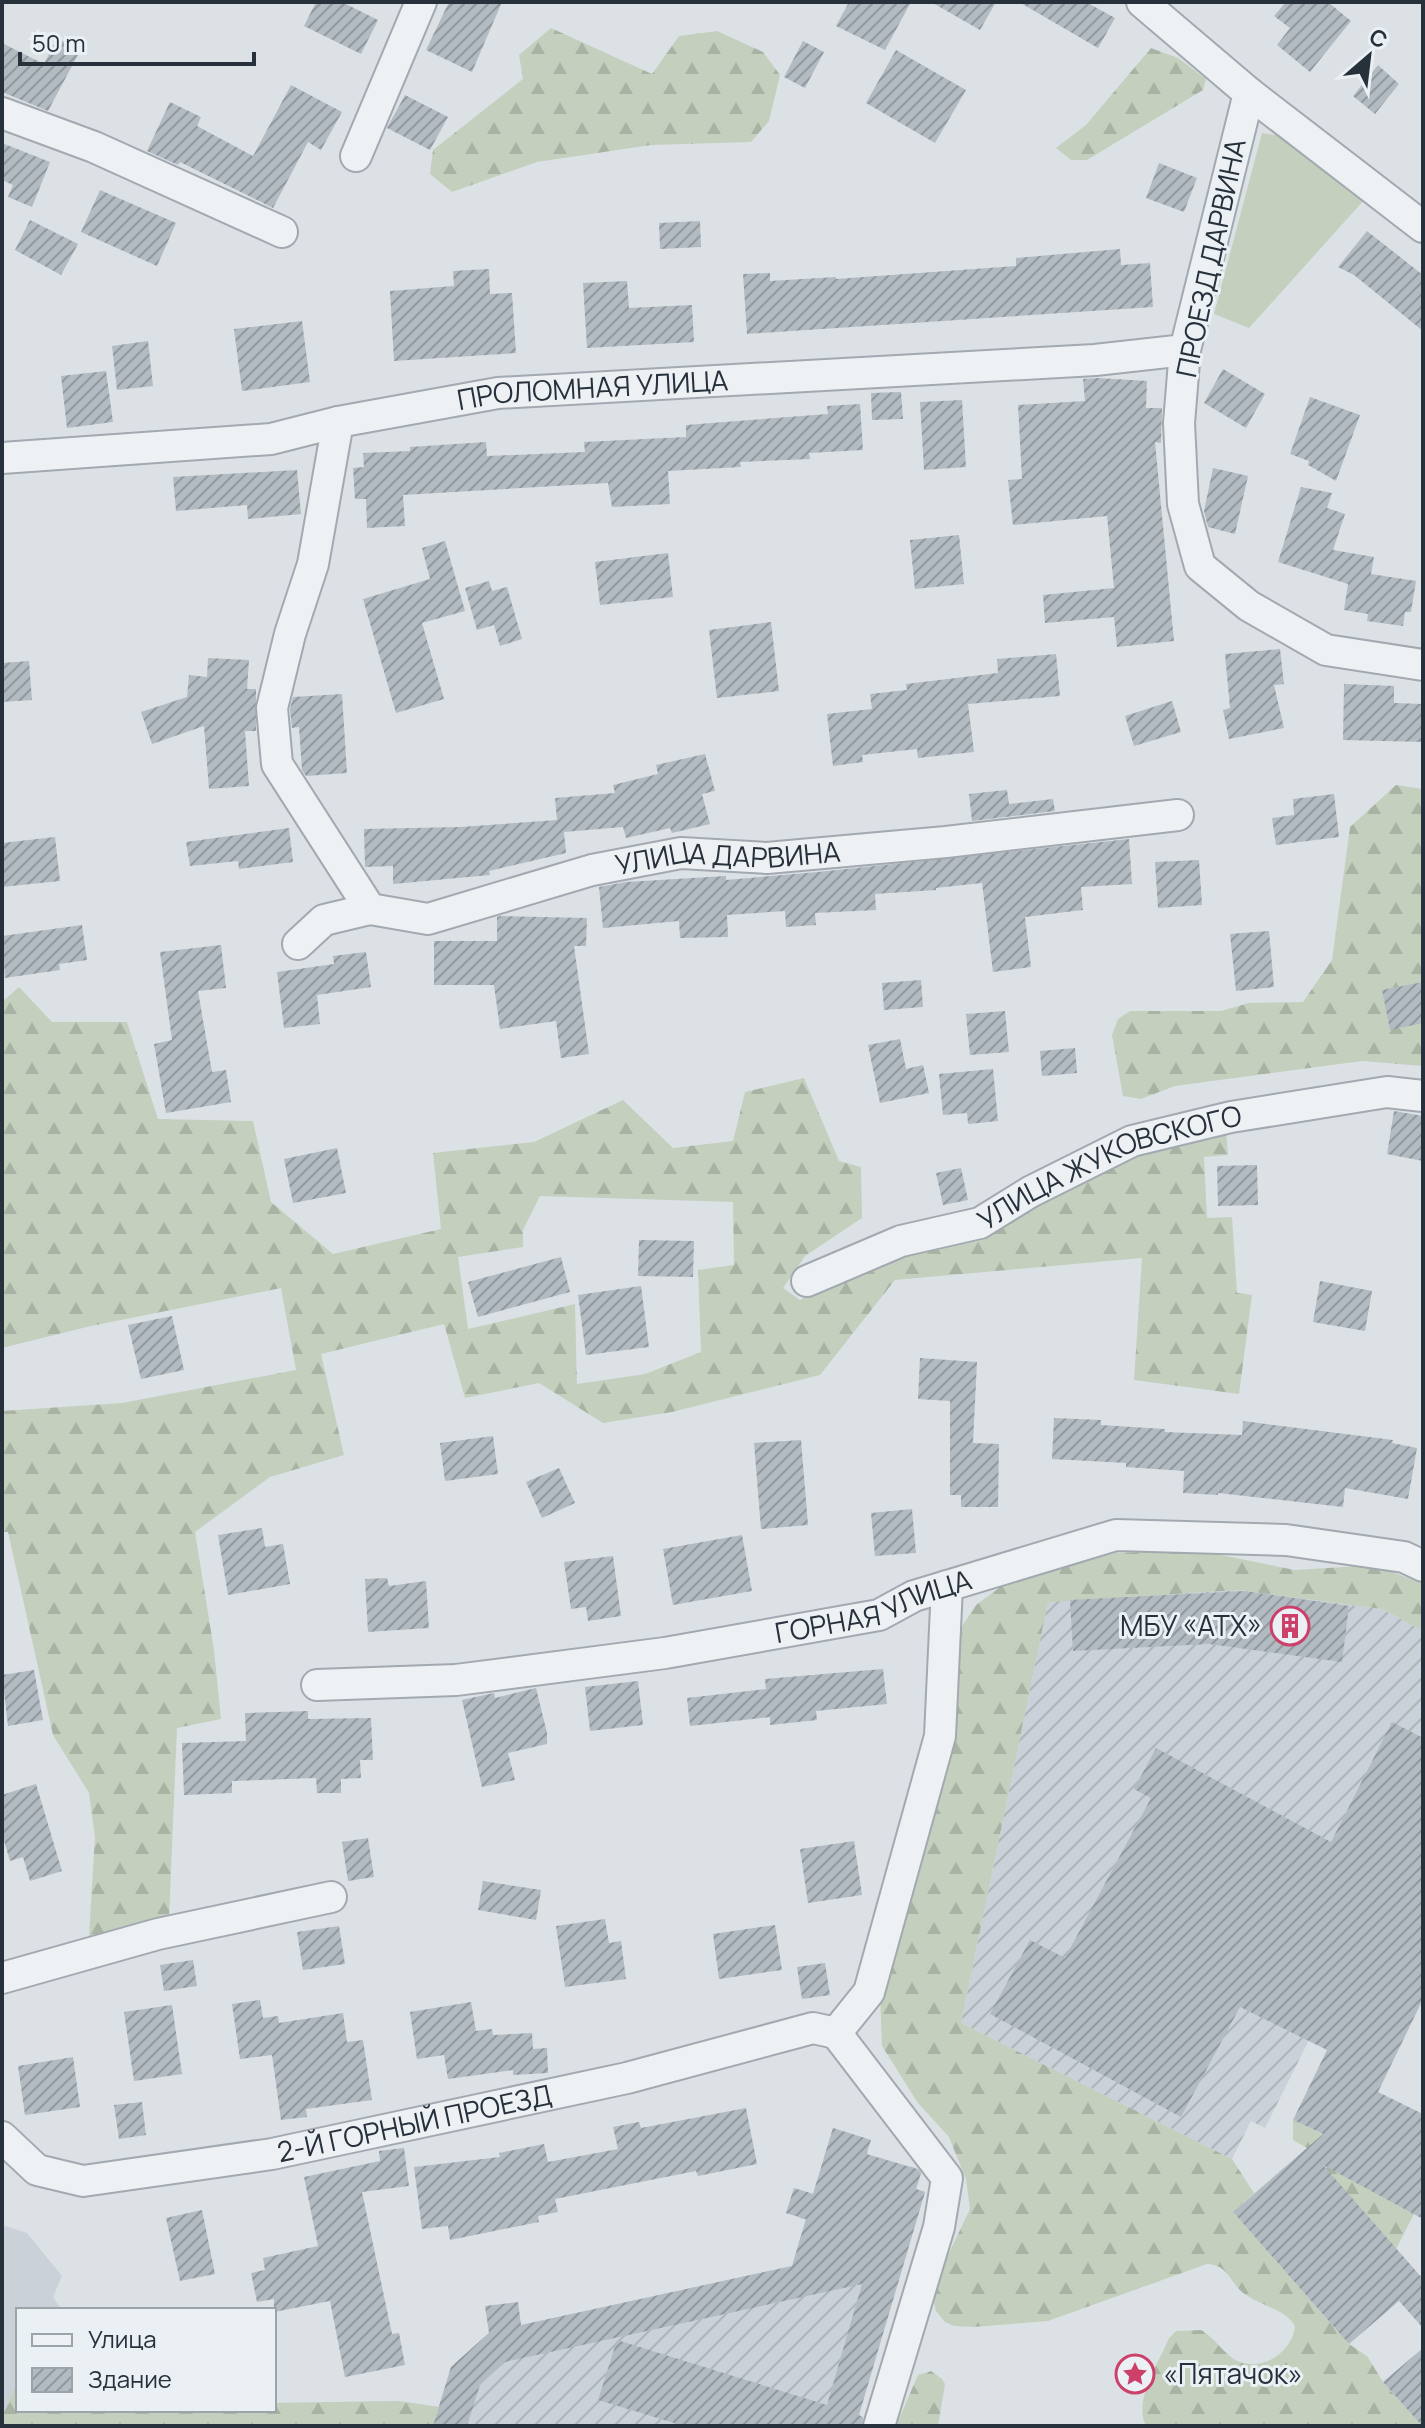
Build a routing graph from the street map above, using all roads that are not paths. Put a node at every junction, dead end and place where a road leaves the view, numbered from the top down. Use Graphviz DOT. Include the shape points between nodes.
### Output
graph roads {
  1 [pos="1142,2"];
  2 [pos="419,3"];
  3 [pos="1249,93"];
  4 [pos="2,113"];
  5 [pos="356,156"];
  6 [pos="1423,227"];
  7 [pos="282,232"];
  8 [pos="1185,350"];
  9 [pos="338,422"];
  10 [pos="2,458"];
  11 [pos="1423,665"];
  12 [pos="1178,815"];
  13 [pos="370,909"];
  14 [pos="298,944"];
  15 [pos="1423,1096"];
  16 [pos="807,1281"];
  17 [pos="1423,1566"];
  18 [pos="947,1586"];
  19 [pos="317,1685"];
  20 [pos="331,1897"];
  21 [pos="2,1978"];
  22 [pos="836,2033"];
  23 [pos="2,2137"];
  24 [pos="879,2426"];
  1 -- 3 [label="street"];
  2 -- 5 [label="street"];
  3 -- 6 [label="street"];
  3 -- 8 [label="street, ПРОЕЗД ДАРВИНА"];
  4 -- 7 [label="street" via="94,147"];
  8 -- 9 [label="street, ПРОЛОМНАЯ УЛИЦА" via="1095,360 498,393"];
  8 -- 11 [label="street, ПРОЕЗД ДАРВИНА" via="1179,423 1183,504 1200,566 1249,606 1326,650"];
  9 -- 10 [label="street, ПРОЛОМНАЯ УЛИЦА" via="271,439"];
  9 -- 13 [label="street" via="313,564 272,708 277,764"];
  12 -- 13 [label="street, УЛИЦА ДАРВИНА" via="767,858 681,853 592,870 428,919"];
  13 -- 14 [label="street, УЛИЦА ДАРВИНА" via="324,920"];
  15 -- 16 [label="street, УЛИЦА ЖУКОВСКОГО" via="1387,1092 1231,1117 1132,1141 980,1223 901,1241"];
  17 -- 18 [label="street, ГОРНАЯ УЛИЦА" via="1404,1557 1286,1540 1116,1535"];
  18 -- 19 [label="street, ГОРНАЯ УЛИЦА" via="879,1615 665,1653 456,1680"];
  18 -- 22 [label="street" via="940,1736 869,1992"];
  20 -- 21 [label="street" via="158,1934"];
  22 -- 23 [label="street, 2-Й ГОРНЫЙ ПРОЕЗД" via="813,2028 627,2078 272,2154 83,2181 37,2170"];
  22 -- 24 [label="street" via="947,2178 939,2227"];
}
